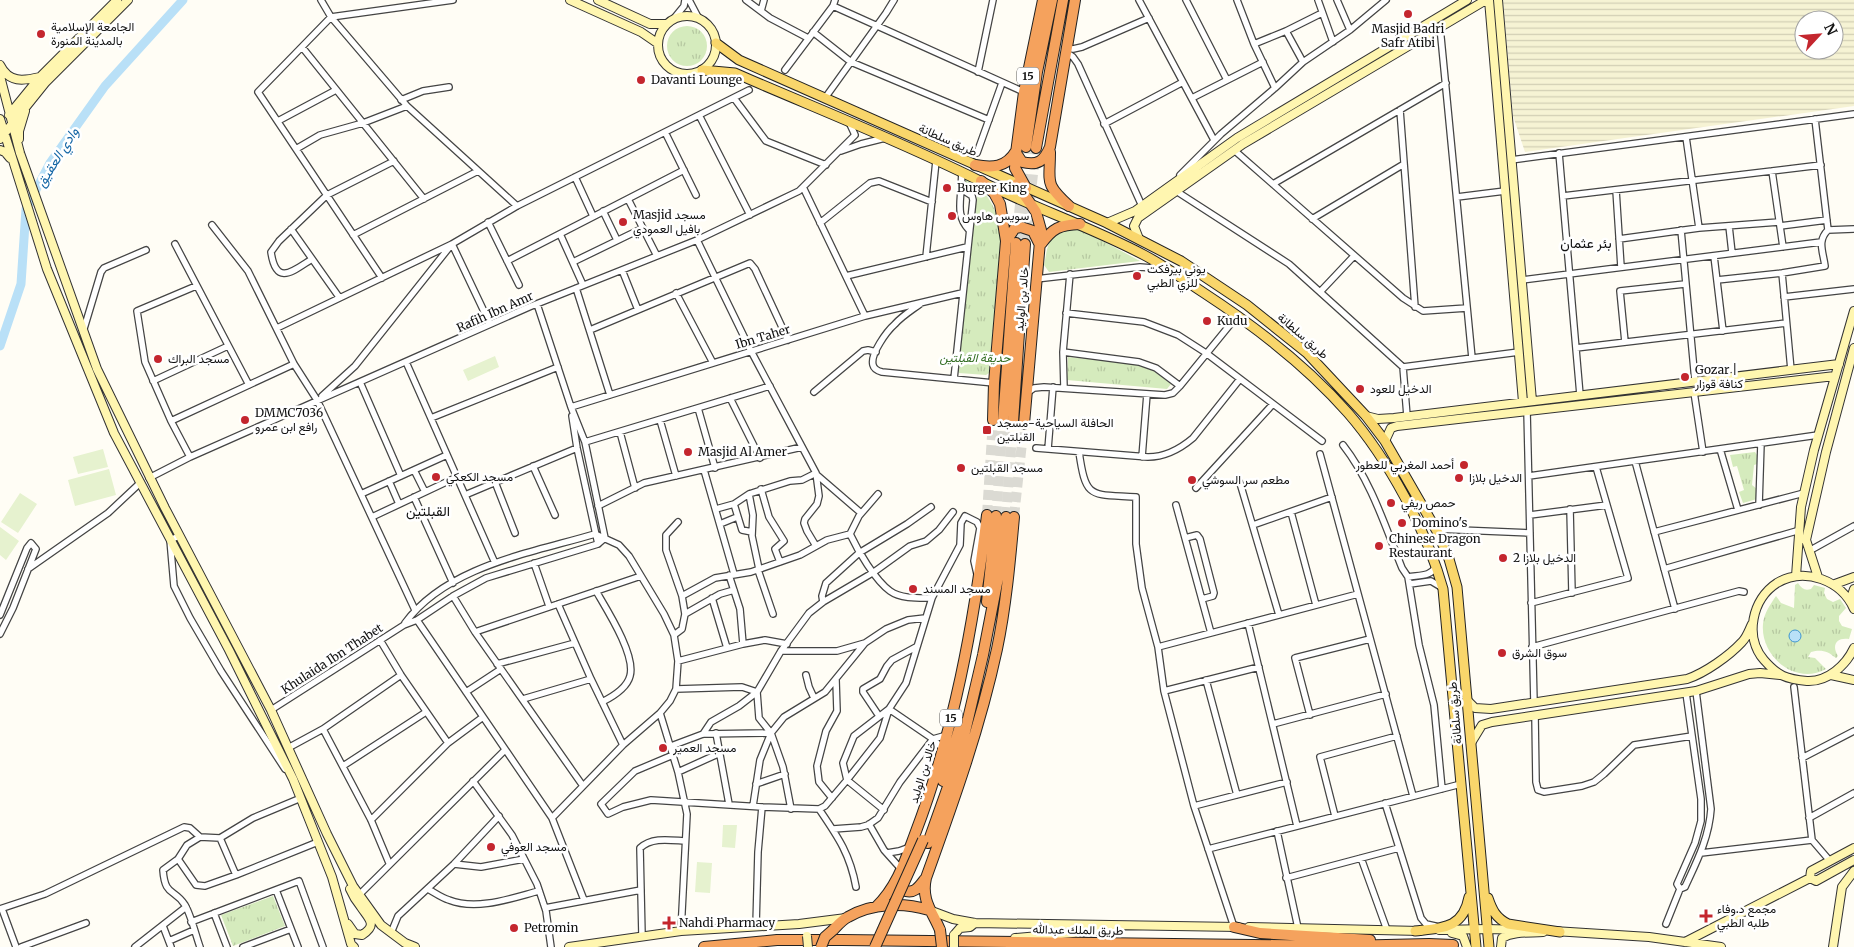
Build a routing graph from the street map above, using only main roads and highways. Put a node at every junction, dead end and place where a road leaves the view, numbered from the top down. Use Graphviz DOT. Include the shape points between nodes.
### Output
graph roads {
  1 [pos="117,0"];
  2 [pos="128,0"];
  3 [pos="570,0"];
  4 [pos="598,0"];
  5 [pos="1043,0"];
  6 [pos="1052,0"];
  7 [pos="1063,0"];
  8 [pos="1075,0"];
  9 [pos="1467,0"];
  10 [pos="1487,0"];
  11 [pos="1498,0"];
  12 [pos="666,24"];
  13 [pos="657,43"];
  14 [pos="716,43"];
  15 [pos="0,65"];
  16 [pos="702,70"];
  17 [pos="0,76"];
  18 [pos="40,77"];
  19 [pos="34,95"];
  20 [pos="10,114"];
  21 [pos="13,123"];
  22 [pos="1,129"];
  23 [pos="1049,148"];
  24 [pos="0,150"];
  25 [pos="1023,150"];
  26 [pos="20,153"];
  27 [pos="12,162"];
  28 [pos="975,165"];
  29 [pos="980,181"];
  30 [pos="1022,186"];
  31 [pos="1173,188"];
  32 [pos="1029,202"];
  33 [pos="1069,206"];
  34 [pos="1040,207"];
  35 [pos="1106,223"];
  36 [pos="1080,224"];
  37 [pos="1139,239"];
  38 [pos="1016,242"];
  39 [pos="1040,246"];
  40 [pos="1854,311"];
  41 [pos="1854,348"];
  42 [pos="1839,364"];
  43 [pos="1744,376"];
  44 [pos="1835,376"];
  45 [pos="1746,386"];
  46 [pos="1532,401"];
  47 [pos="1523,402"];
  48 [pos="1366,416"];
  49 [pos="992,420"];
  50 [pos="1008,421"];
  51 [pos="1024,424"];
  52 [pos="1385,441"];
  53 [pos="1001,516"];
  54 [pos="1796,576"];
  55 [pos="1854,576"];
  56 [pos="1818,577"];
  57 [pos="1835,584"];
  58 [pos="1854,588"];
  59 [pos="1850,600"];
  60 [pos="1854,609"];
  61 [pos="1752,624"];
  62 [pos="1854,648"];
  63 [pos="1780,675"];
  64 [pos="1831,675"];
  65 [pos="1854,680"];
  66 [pos="1467,700"];
  67 [pos="1471,743"];
  68 [pos="925,841"];
  69 [pos="1854,848"];
  70 [pos="336,853"];
  71 [pos="1854,860"];
  72 [pos="900,872"];
  73 [pos="1854,872"];
  74 [pos="332,877"];
  75 [pos="926,878"];
  76 [pos="1810,878"];
  77 [pos="1483,886"];
  78 [pos="1471,887"];
  79 [pos="876,907"];
  80 [pos="929,910"];
  81 [pos="848,917"];
  82 [pos="975,923"];
  83 [pos="783,924"];
  84 [pos="1165,926"];
  85 [pos="1234,927"];
  86 [pos="1474,929"];
  87 [pos="1487,929"];
  88 [pos="1415,931"];
  89 [pos="1560,932"];
  90 [pos="979,941"];
  91 [pos="1685,942"];
  92 [pos="1429,944"];
  93 [pos="1476,944"];
  94 [pos="1453,945"];
  95 [pos="350,946"];
  96 [pos="416,947"];
  97 [pos="570,947"];
  98 [pos="704,947"];
  99 [pos="808,947"];
  100 [pos="821,947"];
  101 [pos="875,947"];
  102 [pos="881,947"];
  103 [pos="942,947"];
  104 [pos="954,947"];
  105 [pos="1467,947"];
  106 [pos="1489,947"];
  107 [pos="1501,947"];
  108 [pos="1721,947"];
  109 [pos="1834,947"];
  1 -- 18 [label="main road"];
  2 -- 19 [label="main road"];
  3 -- 13 [label="main road" via="641,32"];
  4 -- 12 [label="main road" via="650,24"];
  5 -- 25 [label="highway, خالد بن الوليد / 15" via="1024,92"];
  6 -- 25 [label="highway"];
  7 -- 25 [label="highway"];
  8 -- 23 [label="highway"];
  9 -- 31 [label="main road" via="1237,138"];
  10 -- 31 [label="main road"];
  10 -- 47 [label="main road"];
  11 -- 46 [label="main road"];
  12 -- 13 [label="main road"];
  12 -- 14 [label="main road" via="687,15 698,18 711,28"];
  13 -- 16 [label="main road" via="659,55 674,72 683,75"];
  14 -- 16 [label="main road" via="710,64"];
  14 -- 28 [label="main road, طريق سلطانة" via="739,60"];
  15 -- 18 [label="main road" via="15,80"];
  16 -- 29 [label="main road, طريق سلطانة" via="735,73"];
  17 -- 20 [label="main road"];
  18 -- 20 [label="main road"];
  19 -- 21 [label="main road"];
  19 -- 26 [label="main road" via="21,122"];
  20 -- 21 [label="main road"];
  20 -- 22 [label="main road"];
  21 -- 22 [label="main road"];
  21 -- 26 [label="main road"];
  22 -- 27 [label="main road"];
  23 -- 25 [label="highway" via="1043,160 1036,164 1022,162"];
  23 -- 33 [label="highway" via="1050,185"];
  24 -- 27 [label="main road"];
  25 -- 28 [label="highway" via="1001,165 989,168"];
  25 -- 30 [label="highway, خالد بن الوليد / 15" via="1015,168"];
  26 -- 70 [label="main road" via="97,369 149,478 271,710"];
  27 -- 74 [label="main road" via="48,269 114,433 251,693 293,779"];
  28 -- 30 [label="main road, طريق سلطانة"];
  29 -- 32 [label="main road, طريق سلطانة"];
  29 -- 38 [label="highway" via="994,193"];
  30 -- 32 [label="highway, خالد بن الوليد / 15"];
  30 -- 33 [label="main road, طريق سلطانة"];
  30 -- 34 [label="highway, خالد بن الوليد / 15"];
  31 -- 35 [label="main road"];
  31 -- 37 [label="main road" via="1138,218 1134,226"];
  32 -- 34 [label="main road, طريق سلطانة"];
  32 -- 39 [label="highway, خالد بن الوليد / 15" via="1040,222"];
  33 -- 35 [label="main road, طريق سلطانة"];
  34 -- 36 [label="main road, طريق سلطانة"];
  35 -- 37 [label="main road, طريق سلطانة"];
  36 -- 39 [label="highway" via="1054,229"];
  36 -- 78 [label="main road, طريق سلطانة" via="1168,270 1238,315 1298,363 1351,417 1396,481 1426,539 1443,589"];
  37 -- 48 [label="main road, طريق سلطانة" via="1181,261 1247,305 1307,353"];
  38 -- 39 [label="highway" via="1015,228 1029,228"];
  38 -- 49 [label="highway, خالد بن الوليد" via="994,383"];
  38 -- 50 [label="highway"];
  39 -- 51 [label="highway, خالد بن الوليد / 15"];
  40 -- 42 [label="main road"];
  41 -- 56 [label="main road" via="1806,540"];
  42 -- 43 [label="main road"];
  42 -- 44 [label="main road"];
  43 -- 45 [label="main road"];
  43 -- 46 [label="main road"];
  44 -- 45 [label="main road"];
  44 -- 54 [label="main road" via="1801,507"];
  45 -- 52 [label="main road" via="1390,428"];
  46 -- 47 [label="main road"];
  47 -- 48 [label="main road" via="1378,419"];
  48 -- 52 [label="main road, طريق سلطانة"];
  52 -- 66 [label="main road, طريق سلطانة" via="1436,529 1449,559 1456,587"];
  53 -- 68 [label="highway" via="998,578 983,655 960,753"];
  53 -- 72 [label="highway, خالد بن الوليد / 15" via="979,578 947,735 924,811"];
  53 -- 75 [label="highway, 15" via="1007,588 997,649 963,776"];
  54 -- 56 [label="main road"];
  54 -- 61 [label="main road" via="1777,583 1763,597"];
  55 -- 57 [label="main road"];
  56 -- 57 [label="main road"];
  57 -- 59 [label="main road"];
  58 -- 59 [label="main road"];
  59 -- 60 [label="main road"];
  61 -- 63 [label="main road" via="1759,654"];
  61 -- 66 [label="main road" via="1744,640 1704,672 1687,679 1482,709 1475,708"];
  62 -- 64 [label="main road" via="1848,660"];
  63 -- 64 [label="main road" via="1791,680 1812,681"];
  63 -- 67 [label="main road" via="1749,674 1696,692 1482,725"];
  64 -- 65 [label="main road"];
  66 -- 67 [label="main road, طريق سلطانة"];
  67 -- 77 [label="main road, طريق سلطانة"];
  68 -- 101 [label="highway, bridge"];
  68 -- 102 [label="highway"];
  69 -- 76 [label="main road" via="1811,871"];
  70 -- 74 [label="main road" via="356,901 371,920 369,931 355,934 349,926"];
  70 -- 96 [label="main road" via="359,895 381,925"];
  71 -- 76 [label="main road" via="1816,881"];
  72 -- 75 [label="highway" via="900,884 907,892 915,891"];
  72 -- 79 [label="highway, خالد بن الوليد / 15" via="886,898"];
  73 -- 109 [label="main road" via="1842,887"];
  74 -- 95 [label="main road"];
  75 -- 80 [label="highway, 15" via="924,898"];
  76 -- 91 [label="main road"];
  77 -- 87 [label="main road, طريق سلطانة"];
  77 -- 89 [label="main road" via="1491,908 1501,921"];
  78 -- 86 [label="main road, طريق سلطانة"];
  78 -- 88 [label="main road" via="1464,915 1447,926"];
  79 -- 80 [label="highway" via="906,905"];
  79 -- 81 [label="highway"];
  80 -- 82 [label="main road"];
  80 -- 103 [label="highway, 15, bridge" via="940,930"];
  81 -- 83 [label="main road"];
  81 -- 100 [label="highway, bridge" via="825,937"];
  82 -- 84 [label="main road"];
  82 -- 104 [label="main road, bridge" via="958,930 954,935"];
  83 -- 97 [label="main road" via="680,931"];
  83 -- 99 [label="main road, bridge" via="801,927 807,936"];
  84 -- 85 [label="main road"];
  84 -- 90 [label="main road"];
  85 -- 88 [label="main road"];
  85 -- 92 [label="highway" via="1260,933"];
  86 -- 87 [label="main road"];
  86 -- 88 [label="main road"];
  86 -- 93 [label="main road, طريق سلطانة"];
  87 -- 89 [label="main road"];
  87 -- 106 [label="main road, طريق سلطانة"];
  88 -- 105 [label="main road" via="1456,933 1464,936"];
  89 -- 91 [label="main road" via="1649,936"];
  89 -- 107 [label="main road" via="1514,934 1502,938"];
  90 -- 92 [label="highway, طريق الملك عبدالله" via="1344,946"];
  90 -- 98 [label="highway, طريق الملك عبدالله" via="777,940"];
  91 -- 108 [label="main road"];
  92 -- 94 [label="highway, طريق الملك عبدالله"];
}
